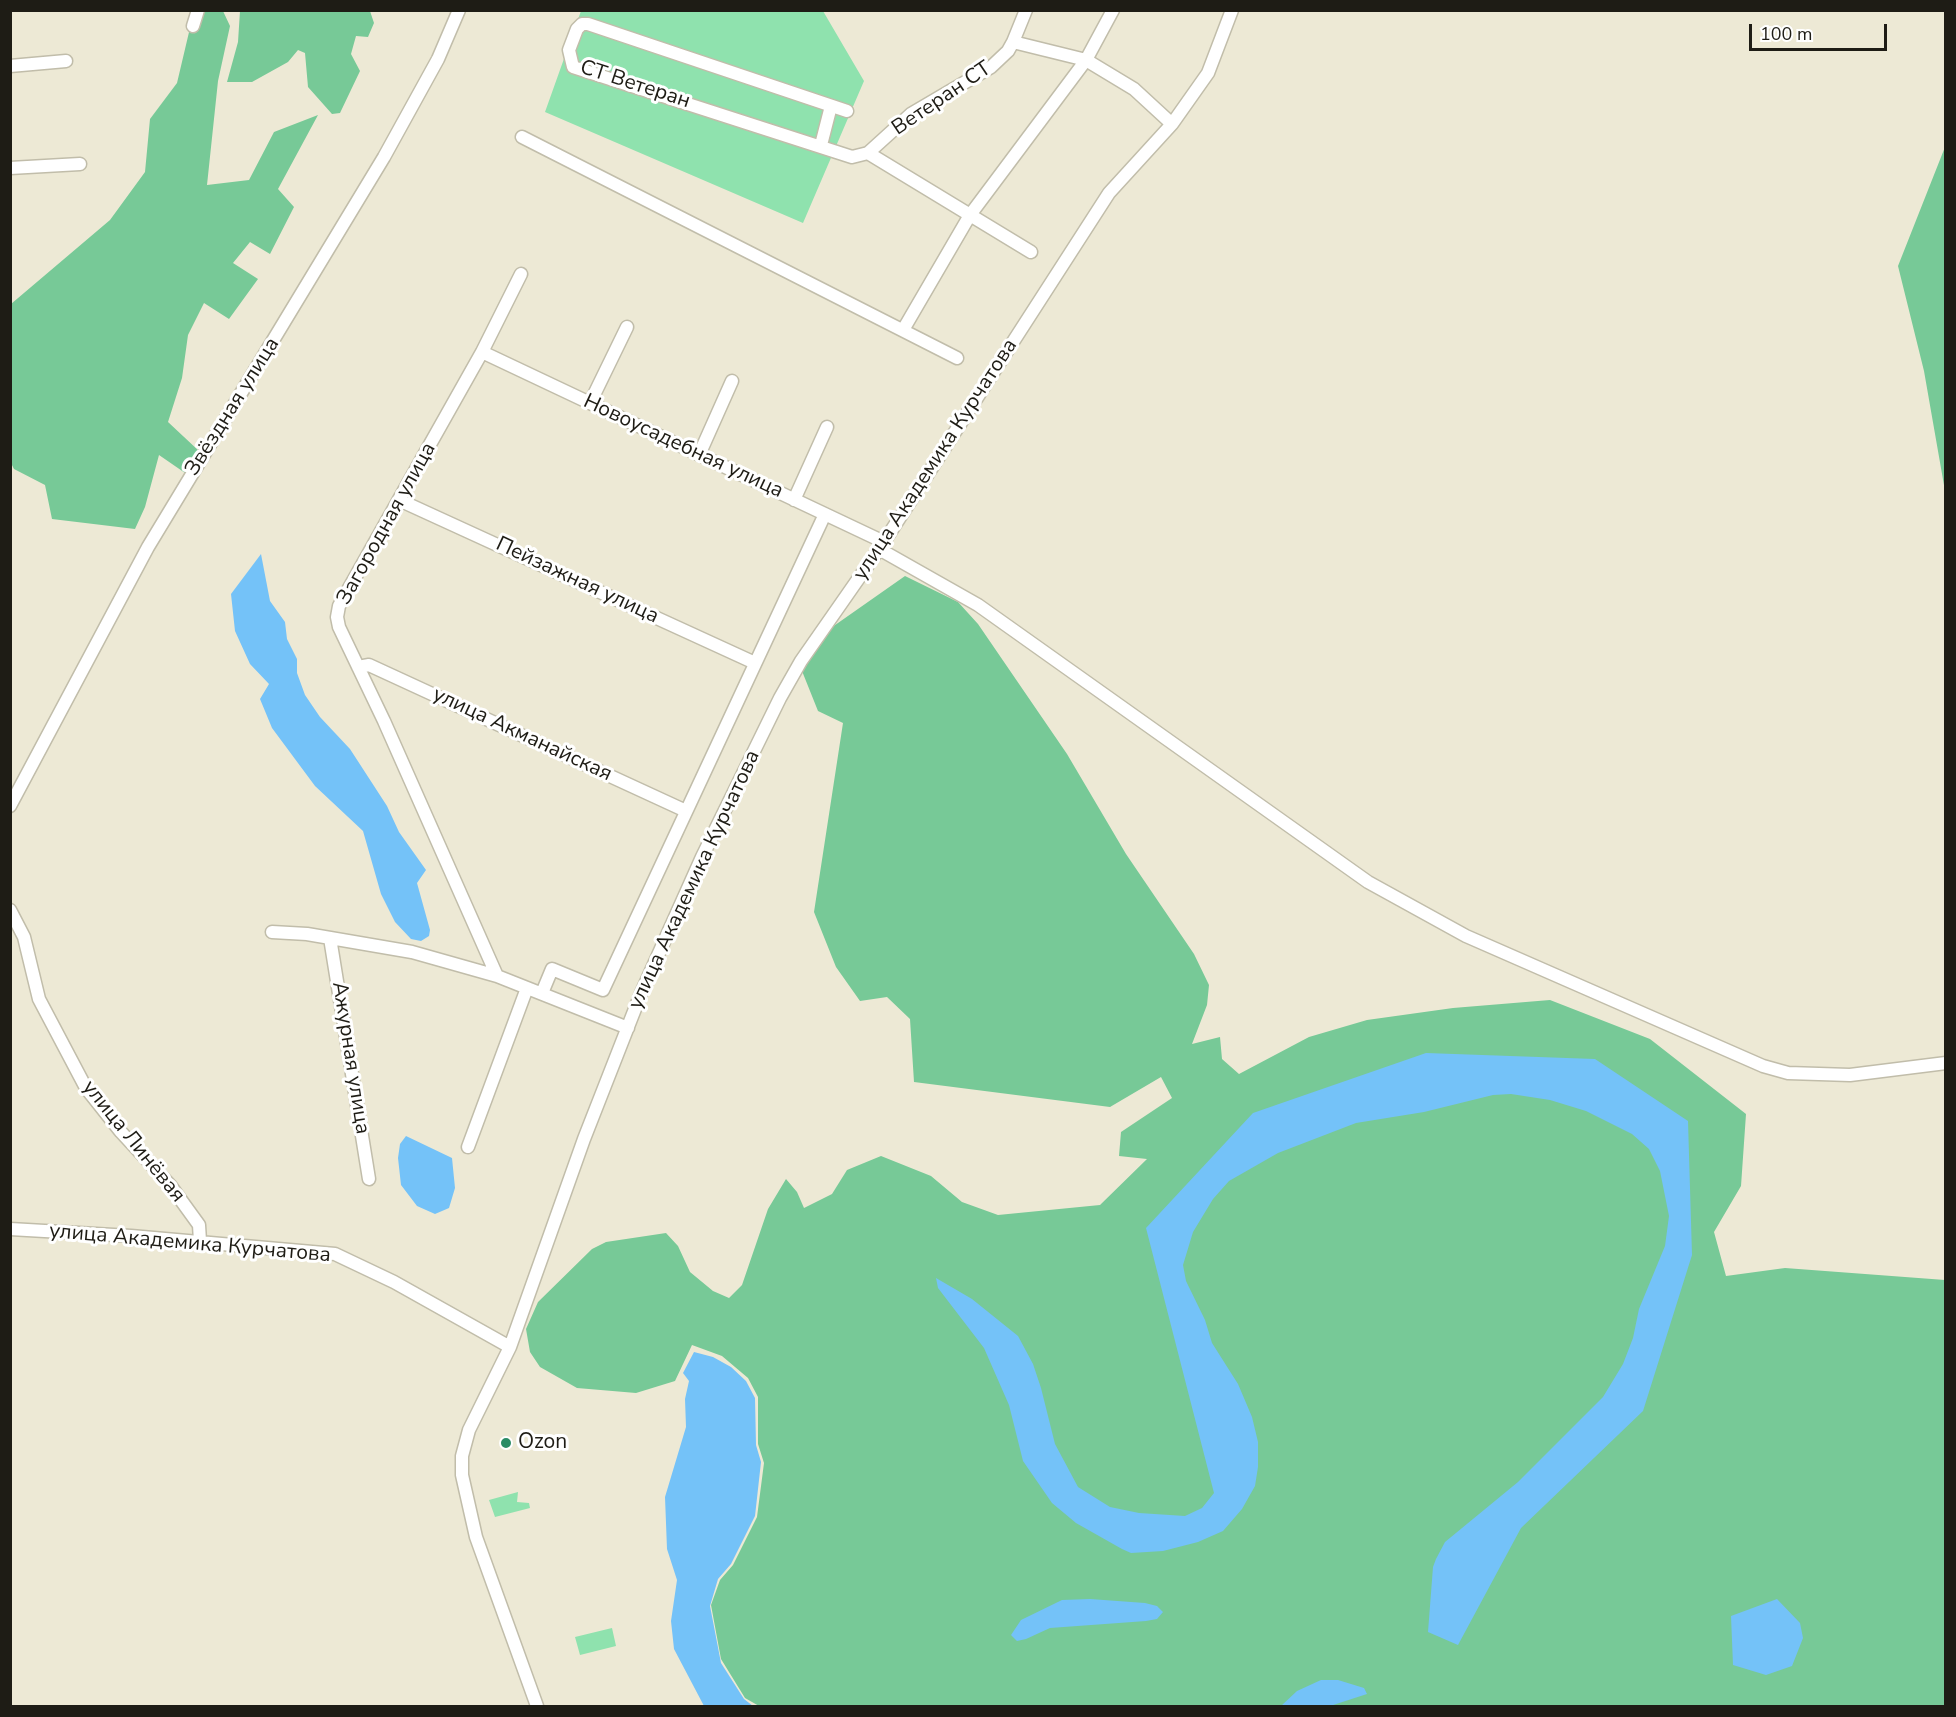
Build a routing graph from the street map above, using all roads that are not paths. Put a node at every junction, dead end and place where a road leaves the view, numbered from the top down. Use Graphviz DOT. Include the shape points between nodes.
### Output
graph roads {
  1 [pos="198,10"];
  2 [pos="459,10"];
  3 [pos="1026,10"];
  4 [pos="1113,10"];
  5 [pos="1232,10"];
  6 [pos="193,26"];
  7 [pos="1012,42"];
  8 [pos="1086,60"];
  9 [pos="66,61"];
  10 [pos="10,66"];
  11 [pos="831,106"];
  12 [pos="847,111"];
  13 [pos="1172,124"];
  14 [pos="522,137"];
  15 [pos="821,145"];
  16 [pos="868,153"];
  17 [pos="80,164"];
  18 [pos="10,168"];
  19 [pos="970,215"];
  20 [pos="1032,252"];
  21 [pos="521,274"];
  22 [pos="627,327"];
  23 [pos="903,330"];
  24 [pos="482,352"];
  25 [pos="957,358"];
  26 [pos="732,381"];
  27 [pos="590,403"];
  28 [pos="827,428"];
  29 [pos="699,455"];
  30 [pos="399,500"];
  31 [pos="794,500"];
  32 [pos="825,514"];
  33 [pos="881,546"];
  34 [pos="755,663"];
  35 [pos="358,667"];
  36 [pos="10,806"];
  37 [pos="686,811"];
  38 [pos="10,910"];
  39 [pos="272,932"];
  40 [pos="330,938"];
  41 [pos="497,976"];
  42 [pos="528,988"];
  43 [pos="542,993"];
  44 [pos="628,1028"];
  45 [pos="1946,1063"];
  46 [pos="468,1147"];
  47 [pos="369,1179"];
  48 [pos="10,1229"];
  49 [pos="200,1241"];
  50 [pos="510,1347"];
  51 [pos="537,1707"];
  1 -- 6 [label="street"];
  2 -- 36 [label="street, Звёздная улица" via="438,59 384,157 148,546"];
  3 -- 7 [label="street, Ветеран СТ"];
  4 -- 8 [label="street"];
  5 -- 13 [label="street, улица Академика Курчатова" via="1208,73"];
  7 -- 8 [label="street"];
  7 -- 16 [label="street, Ветеран СТ" via="991,68 911,114"];
  8 -- 13 [label="street" via="1134,89"];
  8 -- 19 [label="street"];
  9 -- 10 [label="street"];
  11 -- 12 [label="street, СТ Ветеран"];
  11 -- 15 [label="street"];
  11 -- 15 [label="street, СТ Ветеран" via="588,24 577,29 569,50 573,67"];
  13 -- 33 [label="street, улица Академика Курчатова" via="1109,193"];
  14 -- 23 [label="street"];
  15 -- 16 [label="street, СТ Ветеран" via="852,157"];
  16 -- 19 [label="street"];
  17 -- 18 [label="street"];
  19 -- 20 [label="street"];
  19 -- 23 [label="street"];
  21 -- 24 [label="street, Загородная улица"];
  22 -- 27 [label="street"];
  23 -- 25 [label="street"];
  24 -- 27 [label="street, Новоусадебная улица"];
  24 -- 30 [label="street, Загородная улица"];
  26 -- 29 [label="street"];
  27 -- 29 [label="street, Новоусадебная улица"];
  28 -- 31 [label="street"];
  29 -- 31 [label="street, Новоусадебная улица"];
  30 -- 34 [label="street, Пейзажная улица"];
  30 -- 35 [label="street, Загородная улица" via="339,606 339,627"];
  31 -- 32 [label="street, Новоусадебная улица"];
  32 -- 33 [label="street, Новоусадебная улица"];
  32 -- 34 [label="street"];
  33 -- 44 [label="street, улица Академика Курчатова" via="780,698 702,857"];
  33 -- 45 [label="street, Новоусадебная улица" via="978,605 1368,882 1466,936 1763,1066 1788,1073 1850,1075"];
  34 -- 37 [label="street"];
  35 -- 37 [label="street, улица Акманайская" via="369,664"];
  35 -- 41 [label="street, Загородная улица"];
  37 -- 43 [label="street" via="603,990 552,969"];
  38 -- 49 [label="street, улица Линёвая" via="24,937 39,999 80,1077 121,1132 170,1185 199,1225"];
  39 -- 40 [label="street"];
  40 -- 41 [label="street" via="412,952"];
  40 -- 47 [label="street, Ажурная улица"];
  41 -- 42 [label="street"];
  42 -- 43 [label="street"];
  42 -- 46 [label="street"];
  43 -- 44 [label="street"];
  44 -- 50 [label="street, улица Академика Курчатова"];
  48 -- 49 [label="street, улица Академика Курчатова"];
  49 -- 50 [label="street, улица Академика Курчатова" via="335,1254"];
  50 -- 51 [label="street" via="469,1430 462,1475 476,1537"];
}
